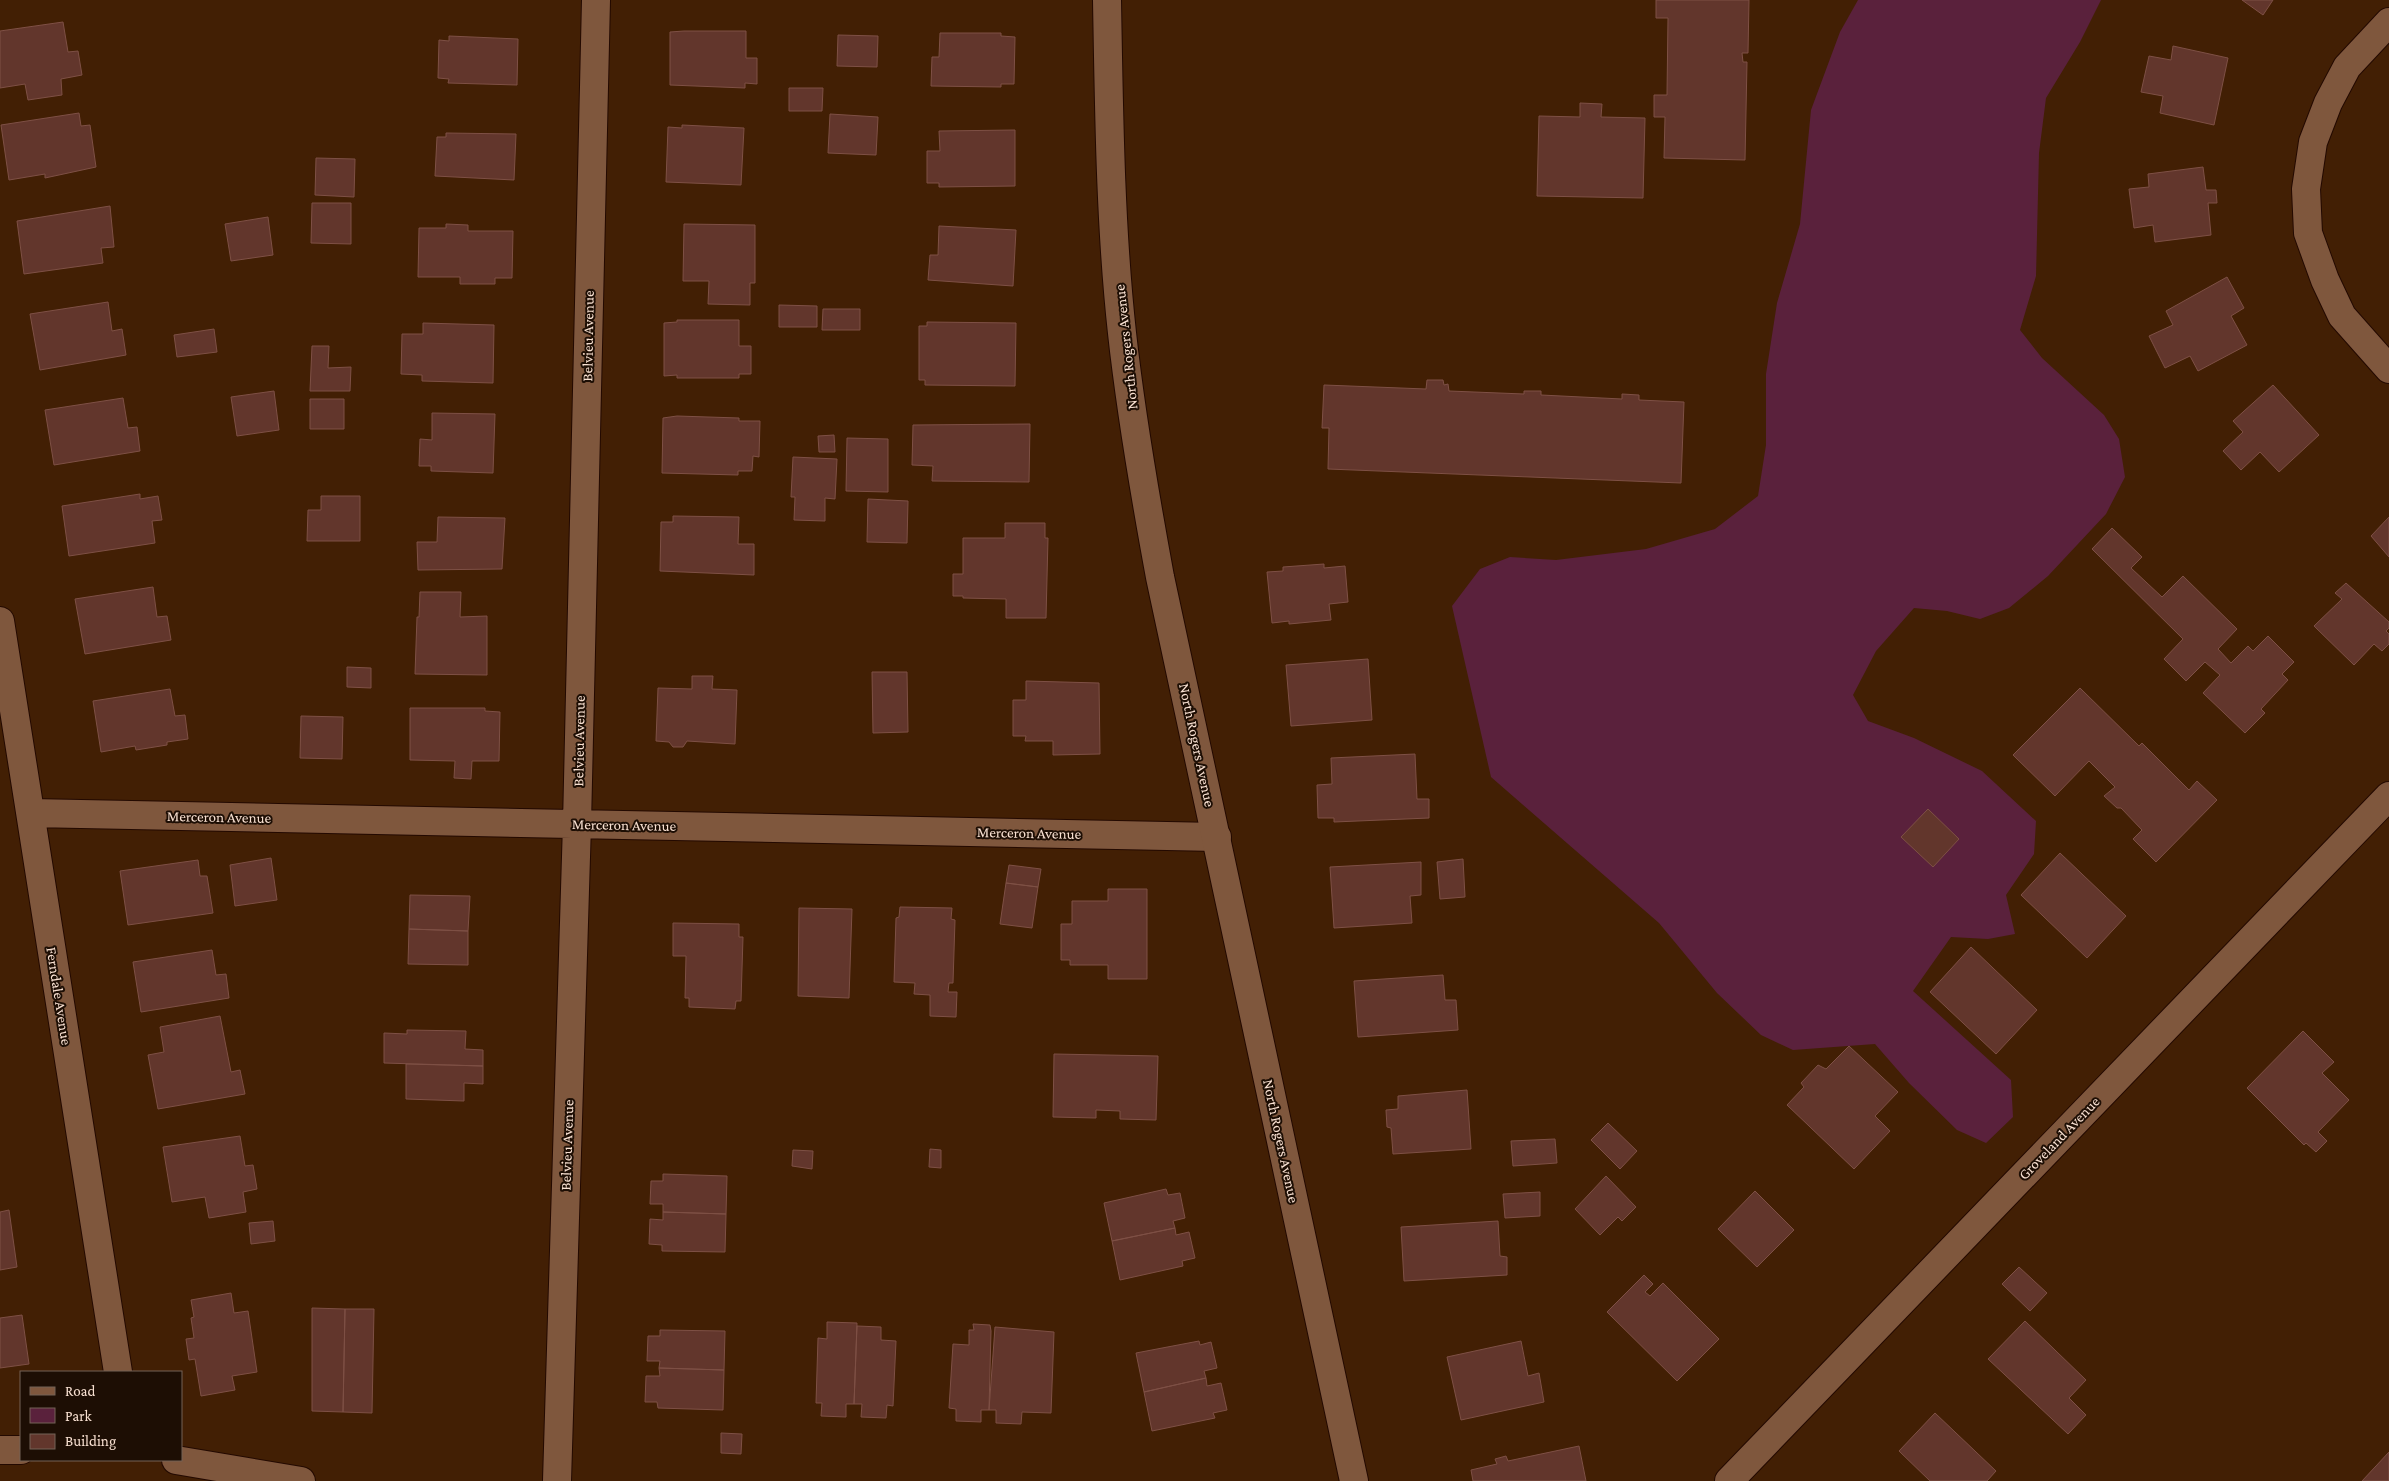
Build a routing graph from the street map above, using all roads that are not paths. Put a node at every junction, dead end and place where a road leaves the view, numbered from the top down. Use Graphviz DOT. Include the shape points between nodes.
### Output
graph roads {
  1 [pos="596,0"];
  2 [pos="1107,0"];
  3 [pos="2389,22"];
  4 [pos="2389,368"];
  5 [pos="0,621"];
  6 [pos="2389,796"];
  7 [pos="31,813"];
  8 [pos="577,824"];
  9 [pos="1217,837"];
  10 [pos="118,1371"];
  11 [pos="0,1450"];
  12 [pos="20,1450"];
  13 [pos="182,1461"];
  14 [pos="301,1481"];
  15 [pos="556,1481"];
  16 [pos="1354,1481"];
  17 [pos="1729,1481"];
  1 -- 8 [label="street, Belvieu Avenue"];
  2 -- 9 [label="street, North Rogers Avenue" via="1114,218 1122,332 1137,450 1160,577"];
  3 -- 4 [label="street" via="2347,67 2328,103 2313,142 2306,189 2308,233 2325,280 2342,316"];
  5 -- 7 [label="street, Ferndale Avenue"];
  6 -- 17 [label="street, Groveland Avenue"];
  7 -- 8 [label="street, Merceron Avenue"];
  7 -- 10 [label="street, Ferndale Avenue"];
  8 -- 9 [label="street, Merceron Avenue"];
  8 -- 15 [label="street, Belvieu Avenue"];
  9 -- 16 [label="street, North Rogers Avenue"];
  11 -- 12 [label="street"];
  13 -- 14 [label="street"];
}
